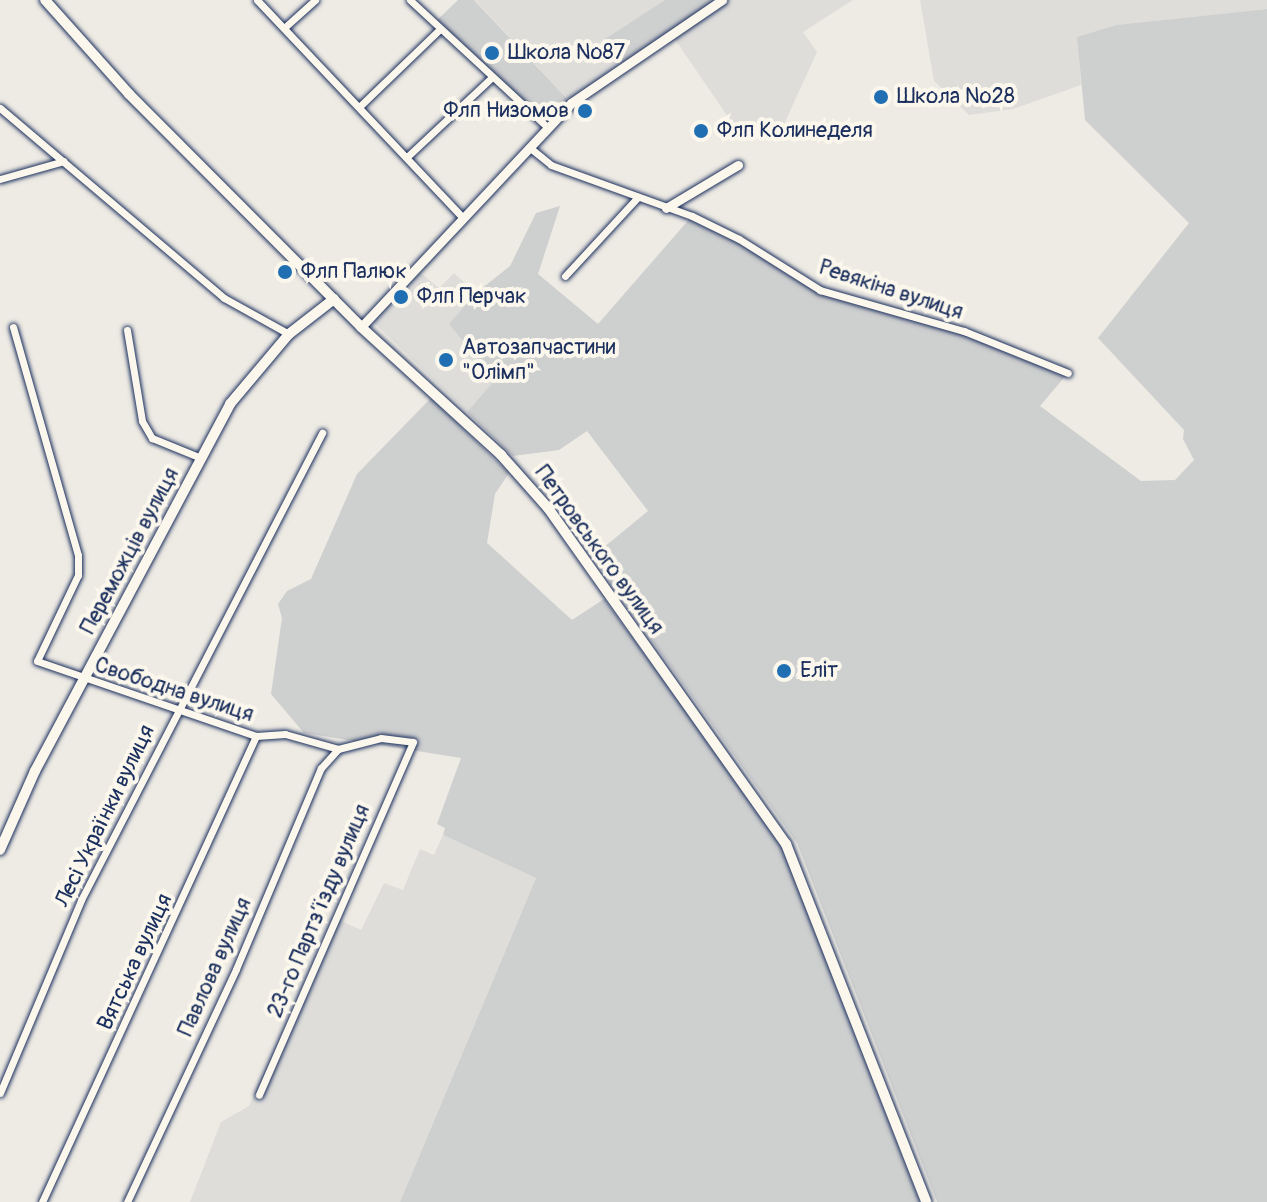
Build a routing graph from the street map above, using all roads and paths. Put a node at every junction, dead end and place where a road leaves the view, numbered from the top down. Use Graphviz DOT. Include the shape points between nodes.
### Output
graph roads {
  1 [pos="45,0"];
  2 [pos="257,0"];
  3 [pos="315,0"];
  4 [pos="410,0"];
  5 [pos="722,0"];
  6 [pos="284,28"];
  7 [pos="440,29"];
  8 [pos="491,78"];
  9 [pos="359,107"];
  10 [pos="0,108"];
  11 [pos="547,127"];
  12 [pos="529,147"];
  13 [pos="408,156"];
  14 [pos="64,161"];
  15 [pos="738,165"];
  16 [pos="1,178"];
  17 [pos="637,198"];
  18 [pos="666,208"];
  19 [pos="462,217"];
  20 [pos="565,276"];
  21 [pos="334,299"];
  22 [pos="13,327"];
  23 [pos="361,327"];
  24 [pos="127,330"];
  25 [pos="289,334"];
  26 [pos="1068,373"];
  27 [pos="322,433"];
  28 [pos="201,458"];
  29 [pos="84,681"];
  30 [pos="178,711"];
  31 [pos="256,736"];
  32 [pos="338,749"];
  33 [pos="0,850"];
  34 [pos="0,1093"];
  35 [pos="259,1095"];
  36 [pos="42,1202"];
  37 [pos="127,1202"];
  38 [pos="926,1202"];
  1 -- 21 [label="main road, Петровського вулиця" via="129,94"];
  2 -- 6 [label="street"];
  3 -- 6 [label="street"];
  4 -- 7 [label="street"];
  5 -- 11 [label="street" via="571,103"];
  6 -- 9 [label="street"];
  7 -- 8 [label="street"];
  7 -- 9 [label="street"];
  8 -- 11 [label="street"];
  8 -- 13 [label="street"];
  9 -- 13 [label="street"];
  10 -- 14 [label="street"];
  11 -- 12 [label="street"];
  12 -- 17 [label="street, Ревякіна вулиця" via="551,165"];
  12 -- 19 [label="street"];
  13 -- 19 [label="street"];
  14 -- 16 [label="street"];
  14 -- 25 [label="street" via="224,298"];
  15 -- 18 [label="street"];
  17 -- 18 [label="street, Ревякіна вулиця"];
  17 -- 20 [label="street"];
  18 -- 26 [label="street, Ревякіна вулиця" via="739,239 820,290 951,327"];
  19 -- 23 [label="street"];
  21 -- 23 [label="main road, Петровського вулиця"];
  21 -- 25 [label="main road, Переможців вулиця"];
  22 -- 29 [label="street, Свободна вулиця" via="78,555 78,575 37,661"];
  23 -- 38 [label="main road, Петровського вулиця" via="533,490 773,820"];
  24 -- 28 [label="street" via="142,421 152,438"];
  25 -- 28 [label="main road, Переможців вулиця" via="248,379"];
  27 -- 30 [label="street, Лесі Українки вулиця"];
  28 -- 29 [label="main road, Переможців вулиця"];
  29 -- 30 [label="street, Свободна вулиця"];
  29 -- 33 [label="main road, Переможців вулиця"];
  30 -- 31 [label="street, Свободна вулиця"];
  30 -- 34 [label="street, Лесі Українки вулиця" via="81,900"];
  31 -- 32 [label="street, Свободна вулиця" via="285,734"];
  31 -- 36 [label="street, Вятська вулиця"];
  32 -- 35 [label="street, 23-го Партз’їзду вулиця" via="381,738 413,742"];
  32 -- 37 [label="street, Павлова вулиця" via="321,768 236,969"];
}
